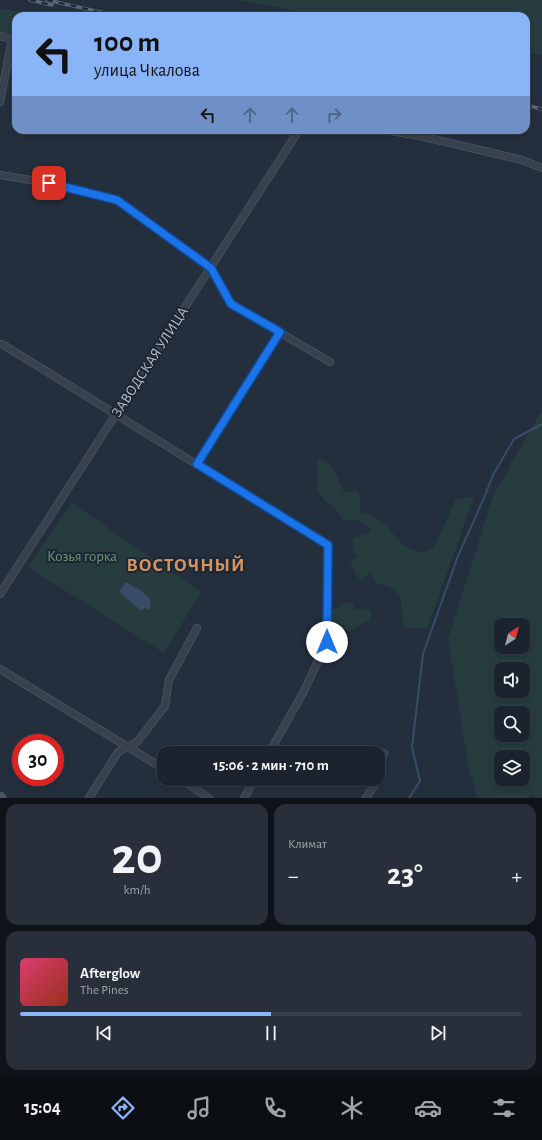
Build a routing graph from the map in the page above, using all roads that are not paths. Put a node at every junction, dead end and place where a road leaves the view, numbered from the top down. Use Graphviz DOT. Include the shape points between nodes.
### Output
graph roads {
  1 [pos="0,36"];
  2 [pos="12,39"];
  3 [pos="12,48"];
  4 [pos="0,102"];
  5 [pos="296,134"];
  6 [pos="410,134"];
  7 [pos="542,168"];
  8 [pos="0,176"];
  9 [pos="211,268"];
  10 [pos="280,332"];
  11 [pos="0,344"];
  12 [pos="330,362"];
  13 [pos="116,414"];
  14 [pos="197,464"];
  15 [pos="0,594"];
  16 [pos="197,628"];
  17 [pos="0,669"];
  18 [pos="128,746"];
  19 [pos="273,746"];
  20 [pos="157,765"];
  21 [pos="191,786"];
  22 [pos="251,786"];
  23 [pos="374,786"];
  24 [pos="89,798"];
  25 [pos="209,798"];
  26 [pos="244,798"];
  27 [pos="366,798"];
  1 -- 2 [label="street"];
  3 -- 4 [label="street"];
  5 -- 9 [label="street, ЗАВОДСКАЯ УЛИЦА"];
  6 -- 7 [label="street" via="522,160"];
  8 -- 9 [label="street" via="49,183 117,200"];
  9 -- 10 [label="street" via="231,304"];
  9 -- 13 [label="street, ЗАВОДСКАЯ УЛИЦА"];
  10 -- 12 [label="street"];
  10 -- 14 [label="street"];
  11 -- 13 [label="street"];
  13 -- 14 [label="street"];
  13 -- 15 [label="street, ЗАВОДСКАЯ УЛИЦА"];
  14 -- 19 [label="street" via="328,545 327,642 303,693"];
  16 -- 18 [label="street" via="170,680 164,706 137,742"];
  17 -- 18 [label="street"];
  18 -- 20 [label="street"];
  18 -- 24 [label="street" via="118,752"];
  21 -- 25 [label="street"];
  22 -- 26 [label="street"];
  23 -- 27 [label="street"];
}
